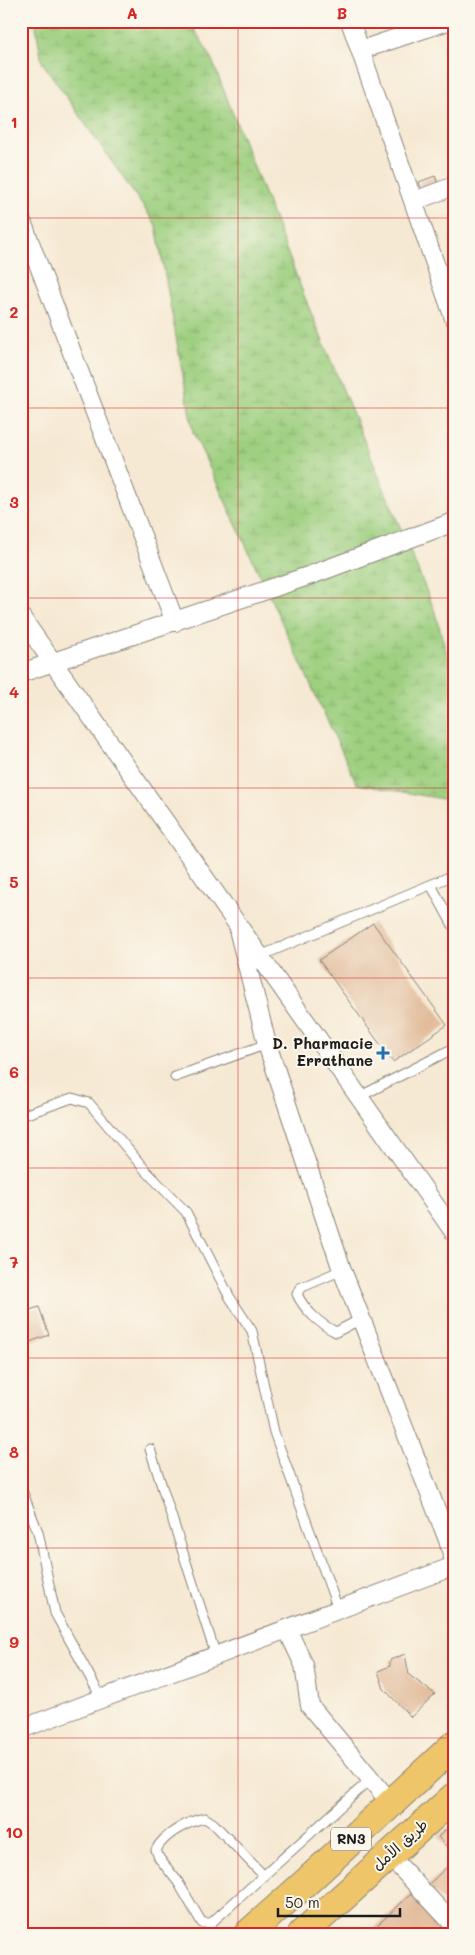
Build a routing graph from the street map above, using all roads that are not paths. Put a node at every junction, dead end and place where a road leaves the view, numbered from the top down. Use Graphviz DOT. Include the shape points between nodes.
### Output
graph roads {
  1 [pos="350,21"];
  2 [pos="449,21"];
  3 [pos="454,30"];
  4 [pos="360,50"];
  5 [pos="454,186"];
  6 [pos="414,201"];
  7 [pos="21,218"];
  8 [pos="447,275"];
  9 [pos="454,318"];
  10 [pos="454,522"];
  11 [pos="21,617"];
  12 [pos="175,622"];
  13 [pos="52,661"];
  14 [pos="21,672"];
  15 [pos="454,875"];
  16 [pos="431,885"];
  17 [pos="236,923"];
  18 [pos="454,927"];
  19 [pos="260,956"];
  20 [pos="268,1044"];
  21 [pos="454,1048"];
  22 [pos="175,1077"];
  23 [pos="359,1097"];
  24 [pos="21,1116"];
  25 [pos="454,1232"];
  26 [pos="342,1270"];
  27 [pos="361,1319"];
  28 [pos="150,1449"];
  29 [pos="21,1488"];
  30 [pos="454,1561"];
  31 [pos="454,1566"];
  32 [pos="338,1610"];
  33 [pos="287,1629"];
  34 [pos="216,1656"];
  35 [pos="102,1699"];
  36 [pos="21,1729"];
  37 [pos="454,1745"];
  38 [pos="371,1779"];
  39 [pos="454,1797"];
  40 [pos="390,1802"];
  41 [pos="389,1855"];
  42 [pos="264,1876"];
  43 [pos="454,1925"];
  44 [pos="248,1934"];
  45 [pos="302,1934"];
  1 -- 4 [label="street"];
  2 -- 3 [label="street"];
  2 -- 4 [label="street"];
  4 -- 6 [label="street"];
  5 -- 6 [label="street"];
  6 -- 8 [label="street"];
  7 -- 12 [label="street"];
  8 -- 9 [label="street"];
  10 -- 12 [label="street"];
  11 -- 13 [label="street"];
  12 -- 13 [label="street"];
  13 -- 14 [label="street"];
  13 -- 17 [label="street"];
  15 -- 16 [label="lane"];
  16 -- 18 [label="lane"];
  16 -- 19 [label="lane"];
  17 -- 19 [label="street"];
  17 -- 20 [label="street"];
  19 -- 23 [label="street"];
  20 -- 22 [label="lane"];
  20 -- 26 [label="street"];
  21 -- 23 [label="lane"];
  23 -- 25 [label="street"];
  24 -- 32 [label="lane" via="72,1098 89,1103 146,1171 186,1212 229,1296 252,1330 274,1432"];
  26 -- 27 [label="street"];
  26 -- 27 [label="lane" via="300,1288 297,1294 302,1305 336,1332"];
  27 -- 30 [label="street"];
  28 -- 34 [label="lane"];
  29 -- 35 [label="lane" via="38,1532 55,1613"];
  31 -- 32 [label="street"];
  32 -- 33 [label="street"];
  33 -- 34 [label="street"];
  33 -- 38 [label="street" via="304,1665 310,1706"];
  34 -- 35 [label="street"];
  35 -- 36 [label="street"];
  37 -- 40 [label="highway, RN3"];
  38 -- 40 [label="street"];
  38 -- 42 [label="lane"];
  39 -- 41 [label="highway, طريق الأمل / RN3"];
  40 -- 44 [label="highway, RN3"];
  41 -- 43 [label="street"];
  41 -- 45 [label="highway, طريق الأمل / RN3"];
  42 -- 42 [label="lane" via="214,1824 204,1818 194,1820 160,1842 156,1850 202,1923 211,1923"];
}
